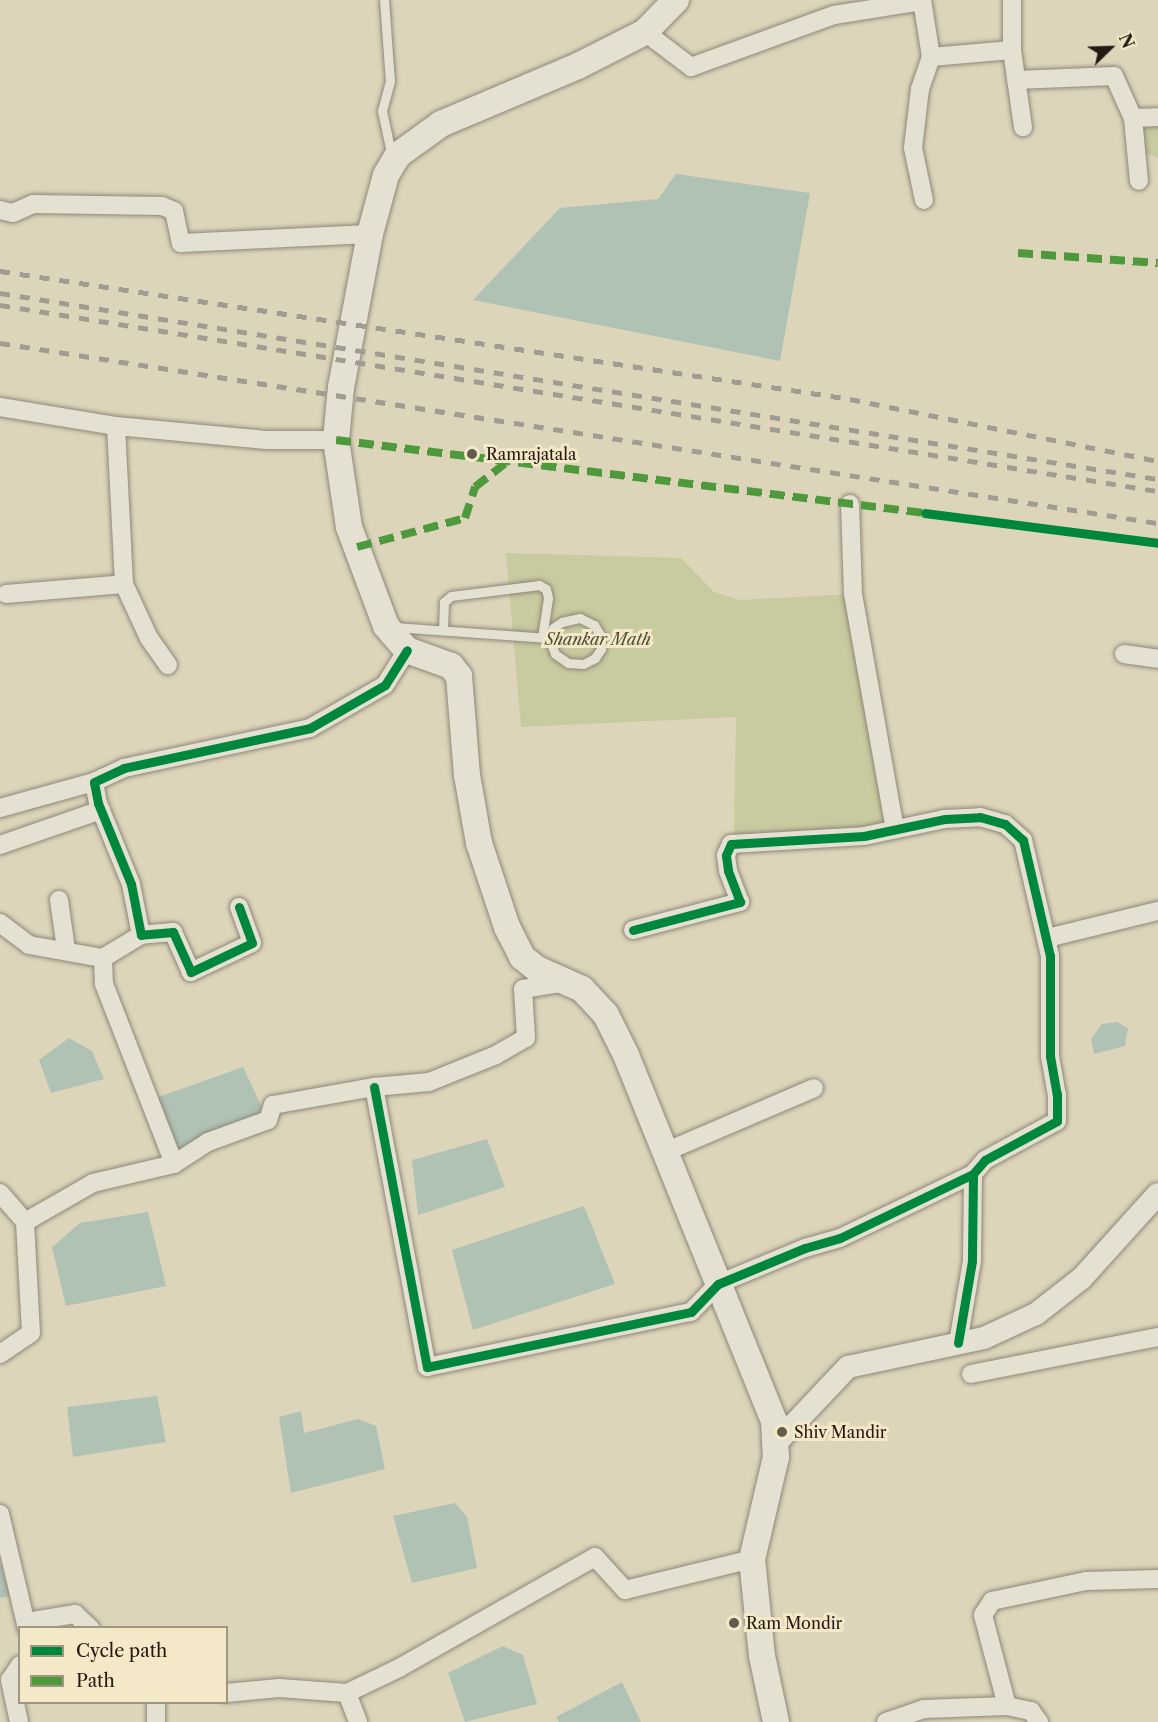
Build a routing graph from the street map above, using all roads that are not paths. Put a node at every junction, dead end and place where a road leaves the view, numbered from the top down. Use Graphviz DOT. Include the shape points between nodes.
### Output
graph roads {
  1 [pos="384,0"];
  2 [pos="676,0"];
  3 [pos="922,0"];
  4 [pos="1012,0"];
  5 [pos="645,32"];
  6 [pos="1012,50"];
  7 [pos="931,57"];
  8 [pos="1016,80"];
  9 [pos="1158,117"];
  10 [pos="1133,118"];
  11 [pos="1023,127"];
  12 [pos="393,163"];
  13 [pos="1139,181"];
  14 [pos="924,200"];
  15 [pos="0,210"];
  16 [pos="370,234"];
  17 [pos="0,407"];
  18 [pos="116,426"];
  19 [pos="336,440"];
  20 [pos="850,504"];
  21 [pos="124,584"];
  22 [pos="6,594"];
  23 [pos="386,626"];
  24 [pos="443,630"];
  25 [pos="545,638"];
  26 [pos="407,650"];
  27 [pos="1124,654"];
  28 [pos="1158,659"];
  29 [pos="168,665"];
  30 [pos="94,782"];
  31 [pos="0,808"];
  32 [pos="100,810"];
  33 [pos="895,829"];
  34 [pos="0,846"];
  35 [pos="59,900"];
  36 [pos="239,907"];
  37 [pos="1158,911"];
  38 [pos="0,923"];
  39 [pos="633,930"];
  40 [pos="141,935"];
  41 [pos="1047,938"];
  42 [pos="66,949"];
  43 [pos="103,958"];
  44 [pos="569,982"];
  45 [pos="374,1087"];
  46 [pos="814,1088"];
  47 [pos="665,1152"];
  48 [pos="174,1164"];
  49 [pos="973,1174"];
  50 [pos="0,1193"];
  51 [pos="1158,1194"];
  52 [pos="25,1222"];
  53 [pos="718,1284"];
  54 [pos="1158,1337"];
  55 [pos="958,1343"];
  56 [pos="0,1354"];
  57 [pos="970,1374"];
  58 [pos="778,1441"];
  59 [pos="0,1514"];
  60 [pos="752,1559"];
  61 [pos="1158,1579"];
  62 [pos="27,1625"];
  63 [pos="88,1626"];
  64 [pos="18,1668"];
  65 [pos="228,1693"];
  66 [pos="346,1693"];
  67 [pos="156,1704"];
  68 [pos="1007,1706"];
  69 [pos="19,1722"];
  70 [pos="156,1722"];
  71 [pos="358,1722"];
  72 [pos="776,1722"];
  73 [pos="886,1722"];
  74 [pos="1039,1722"];
  1 -- 12 [label="lane" via="390,81 381,111"];
  2 -- 5 [label="main road"];
  3 -- 5 [label="street" via="834,15 692,67"];
  3 -- 7 [label="street"];
  4 -- 6 [label="street"];
  5 -- 12 [label="main road" via="578,66 441,124 410,144"];
  6 -- 7 [label="street"];
  6 -- 8 [label="street"];
  7 -- 14 [label="street" via="920,89 913,148"];
  8 -- 10 [label="street" via="1114,76"];
  8 -- 11 [label="street"];
  9 -- 10 [label="street"];
  10 -- 13 [label="street"];
  12 -- 16 [label="main road"];
  15 -- 16 [label="street" via="13,213 33,204 162,206 174,211 181,243"];
  16 -- 19 [label="main road" via="341,387"];
  17 -- 18 [label="street"];
  18 -- 19 [label="street" via="266,440"];
  18 -- 21 [label="street"];
  19 -- 23 [label="main road" via="350,527"];
  20 -- 33 [label="street" via="853,594"];
  21 -- 22 [label="street"];
  21 -- 29 [label="street" via="149,638"];
  23 -- 24 [label="lane"];
  23 -- 26 [label="main road"];
  24 -- 25 [label="lane"];
  24 -- 25 [label="lane" via="444,602 452,596 539,585 546,589 548,598"];
  25 -- 25 [label="lane" via="562,621 580,618 594,625 601,636 601,649 595,658 583,664 568,663 555,654"];
  26 -- 30 [label="street" via="385,685 310,728 124,768"];
  26 -- 44 [label="main road" via="456,669 479,843 499,906 522,957 537,969"];
  27 -- 28 [label="street"];
  30 -- 31 [label="street"];
  30 -- 32 [label="street"];
  32 -- 34 [label="street"];
  32 -- 40 [label="street" via="131,884"];
  33 -- 39 [label="street" via="864,836 731,844 726,855 728,870 740,902"];
  33 -- 41 [label="street" via="957,818 980,817 1005,824 1023,840"];
  35 -- 42 [label="street"];
  36 -- 40 [label="street" via="252,943 191,972 172,932"];
  37 -- 41 [label="street"];
  38 -- 42 [label="street" via="28,945"];
  40 -- 43 [label="street"];
  41 -- 49 [label="street" via="1052,988 1050,1056 1057,1122 985,1160"];
  42 -- 43 [label="street"];
  43 -- 48 [label="street" via="104,984"];
  44 -- 45 [label="street" via="524,989 526,1038 496,1055 429,1082"];
  44 -- 47 [label="main road" via="596,1000 606,1015"];
  45 -- 48 [label="street" via="273,1106 268,1120 208,1142"];
  45 -- 53 [label="street" via="427,1367 692,1312"];
  46 -- 47 [label="street"];
  47 -- 53 [label="main road"];
  48 -- 52 [label="street" via="93,1183"];
  49 -- 53 [label="street" via="840,1238"];
  49 -- 55 [label="street" via="972,1261"];
  50 -- 52 [label="street"];
  51 -- 55 [label="street" via="1082,1278 1036,1314 984,1338"];
  52 -- 56 [label="street" via="31,1333"];
  53 -- 58 [label="main road" via="774,1421"];
  54 -- 57 [label="street"];
  55 -- 58 [label="street" via="848,1367"];
  58 -- 60 [label="main road"];
  59 -- 62 [label="street"];
  60 -- 66 [label="street" via="625,1590 595,1557 399,1668"];
  60 -- 72 [label="main road" via="762,1656"];
  61 -- 68 [label="street" via="1086,1581 992,1601 983,1615"];
  62 -- 63 [label="street" via="75,1614"];
  64 -- 69 [label="street" via="10,1680"];
  65 -- 66 [label="street" via="279,1688"];
  66 -- 71 [label="street"];
  67 -- 70 [label="street"];
  68 -- 73 [label="street" via="924,1710"];
  68 -- 74 [label="street" via="1031,1711"];
}
